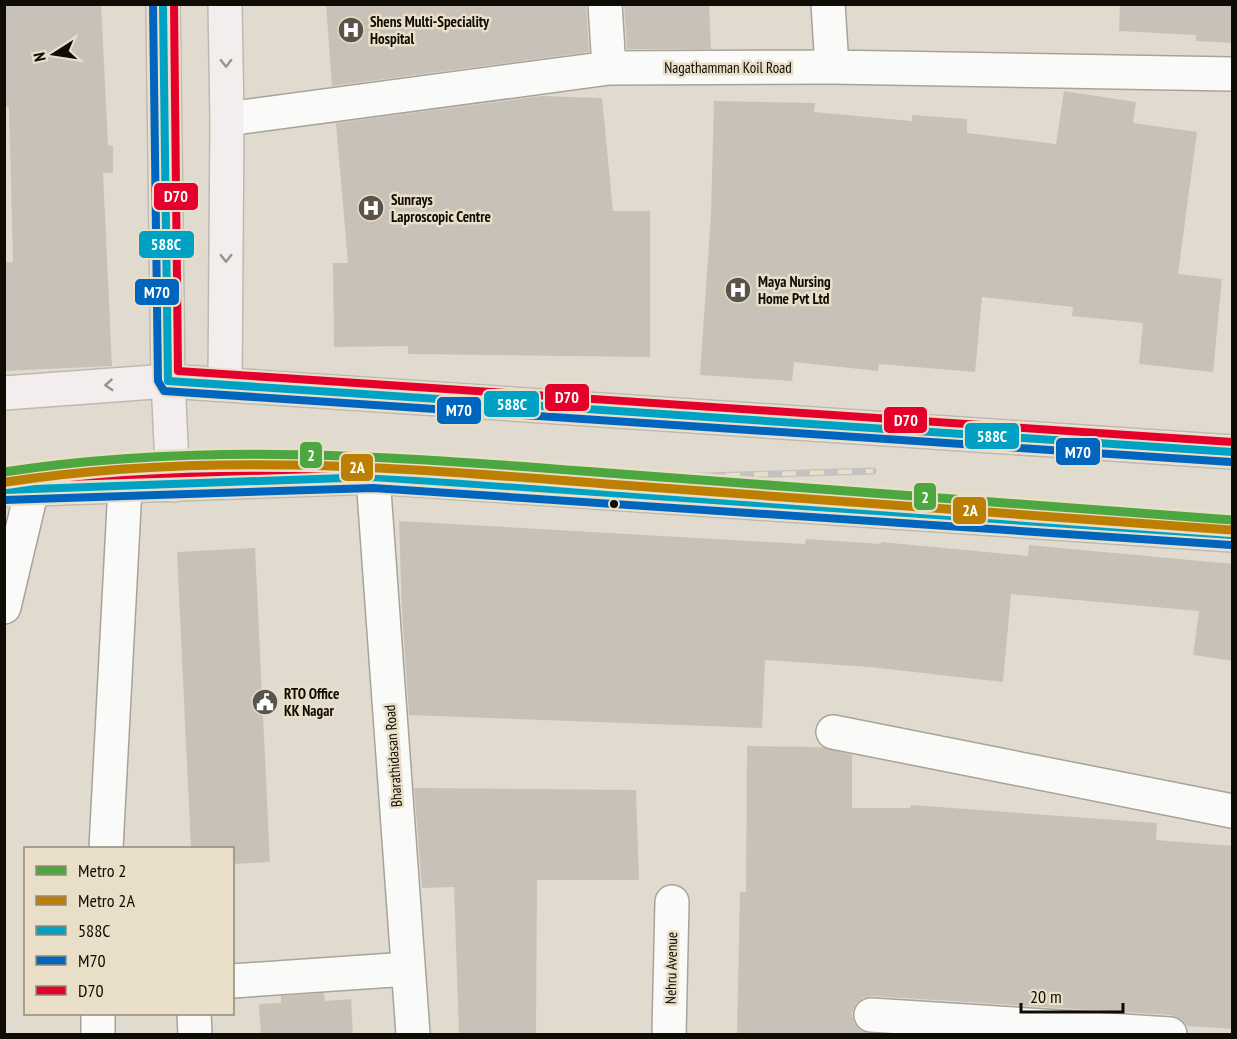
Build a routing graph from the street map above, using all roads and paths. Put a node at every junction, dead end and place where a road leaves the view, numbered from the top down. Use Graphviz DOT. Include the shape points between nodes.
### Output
graph roads {
  1 [pos="163,4"];
  2 [pos="225,4"];
  3 [pos="605,4"];
  4 [pos="828,4"];
  5 [pos="832,67"];
  6 [pos="609,68"];
  7 [pos="1233,74"];
  8 [pos="228,119"];
  9 [pos="168,381"];
  10 [pos="225,384"];
  11 [pos="4,393"];
  12 [pos="1233,452"];
  13 [pos="374,477"];
  14 [pos="173,485"];
  15 [pos="125,487"];
  16 [pos="18,490"];
  17 [pos="1233,536"];
  18 [pos="4,607"];
  19 [pos="833,732"];
  20 [pos="1233,811"];
  21 [pos="106,847"];
  22 [pos="672,902"];
  23 [pos="408,969"];
  24 [pos="234,981"];
  25 [pos="98,1015"];
  26 [pos="194,1015"];
  27 [pos="871,1015"];
  28 [pos="98,1035"];
  29 [pos="195,1035"];
  30 [pos="413,1035"];
  31 [pos="669,1035"];
  32 [pos="1170,1035"];
  1 -- 9 [label="main road"];
  2 -- 8 [label="main road, one-way"];
  3 -- 6 [label="street"];
  4 -- 5 [label="street"];
  5 -- 6 [label="street, Nagathamman Koil Road"];
  5 -- 7 [label="street, Nagathamman Koil Road"];
  6 -- 8 [label="street, Nagathamman Koil Road"];
  8 -- 10 [label="main road, one-way"];
  9 -- 10 [label="main road"];
  9 -- 11 [label="main road, one-way"];
  9 -- 14 [label="main road"];
  10 -- 12 [label="main road"];
  13 -- 14 [label="main road"];
  13 -- 17 [label="main road"];
  13 -- 23 [label="street, Bharathidasan Road"];
  14 -- 15 [label="main road"];
  15 -- 16 [label="main road"];
  15 -- 21 [label="street"];
  16 -- 18 [label="street"];
  19 -- 20 [label="street"];
  22 -- 31 [label="street, Nehru Avenue"];
  23 -- 24 [label="street"];
  23 -- 30 [label="street, Bharathidasan Road"];
  25 -- 28 [label="street"];
  26 -- 29 [label="street"];
  27 -- 32 [label="street"];
}
